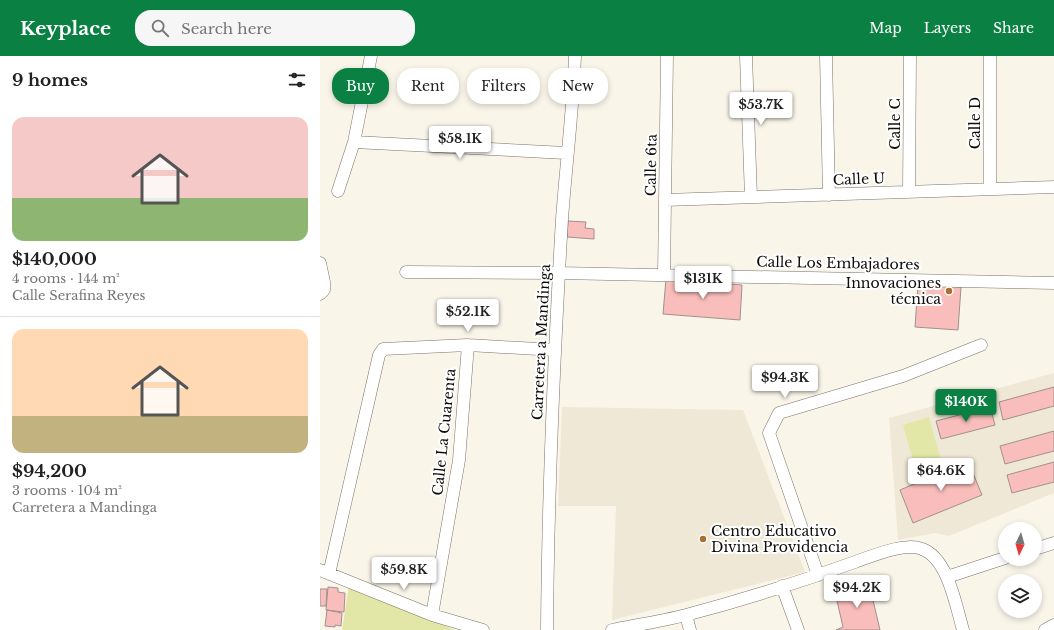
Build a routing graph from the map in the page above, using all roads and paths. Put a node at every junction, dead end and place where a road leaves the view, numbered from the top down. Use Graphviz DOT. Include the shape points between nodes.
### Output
graph roads {
  1 [pos="371,56"];
  2 [pos="575,56"];
  3 [pos="667,56"];
  4 [pos="746,56"];
  5 [pos="826,56"];
  6 [pos="910,56"];
  7 [pos="990,56"];
  8 [pos="354,142"];
  9 [pos="566,154"];
  10 [pos="1054,187"];
  11 [pos="990,189"];
  12 [pos="338,191"];
  13 [pos="909,192"];
  14 [pos="829,195"];
  15 [pos="751,197"];
  16 [pos="665,200"];
  17 [pos="320,263"];
  18 [pos="406,272"];
  19 [pos="559,273"];
  20 [pos="664,275"];
  21 [pos="1054,283"];
  22 [pos="322,292"];
  23 [pos="468,345"];
  24 [pos="981,346"];
  25 [pos="555,350"];
  26 [pos="1054,543"];
  27 [pos="1042,547"];
  28 [pos="998,560"];
  29 [pos="322,572"];
  30 [pos="818,575"];
  31 [pos="947,577"];
  32 [pos="782,586"];
  33 [pos="432,615"];
  34 [pos="686,615"];
  35 [pos="1054,625"];
  36 [pos="482,630"];
  37 [pos="547,630"];
  38 [pos="612,630"];
  39 [pos="690,630"];
  40 [pos="798,630"];
  41 [pos="963,630"];
  42 [pos="1044,630"];
  1 -- 8 [label="street"];
  2 -- 9 [label="street, Carretera a Mandinga"];
  3 -- 16 [label="street, Calle 6ta"];
  4 -- 15 [label="street"];
  5 -- 14 [label="street"];
  6 -- 13 [label="street, Calle C"];
  7 -- 11 [label="street, Calle D"];
  8 -- 9 [label="street"];
  8 -- 12 [label="street"];
  9 -- 19 [label="street, Carretera a Mandinga"];
  10 -- 11 [label="street, Calle U"];
  11 -- 13 [label="street, Calle U"];
  13 -- 14 [label="street, Calle U"];
  14 -- 15 [label="street, Calle U"];
  15 -- 16 [label="street, Calle U"];
  16 -- 20 [label="street, Calle 6ta"];
  17 -- 22 [label="street" via="324,282"];
  18 -- 19 [label="street, Calle Los Embajadores"];
  19 -- 20 [label="street, Calle Los Embajadores"];
  19 -- 25 [label="street, Carretera a Mandinga"];
  20 -- 21 [label="street, Calle Los Embajadores"];
  23 -- 25 [label="street"];
  23 -- 29 [label="street" via="382,349"];
  23 -- 33 [label="street, Calle La Cuarenta" via="459,460"];
  24 -- 30 [label="street" via="903,376 780,413 769,433"];
  25 -- 37 [label="street, Carretera a Mandinga"];
  26 -- 27 [label="street"];
  28 -- 31 [label="street"];
  29 -- 33 [label="street"];
  30 -- 31 [label="street" via="879,554 911,547 922,548 932,554"];
  30 -- 32 [label="street"];
  31 -- 41 [label="street"];
  32 -- 34 [label="street"];
  32 -- 40 [label="street"];
  33 -- 36 [label="street"];
  34 -- 38 [label="street"];
  34 -- 39 [label="street"];
  35 -- 42 [label="street"];
}
